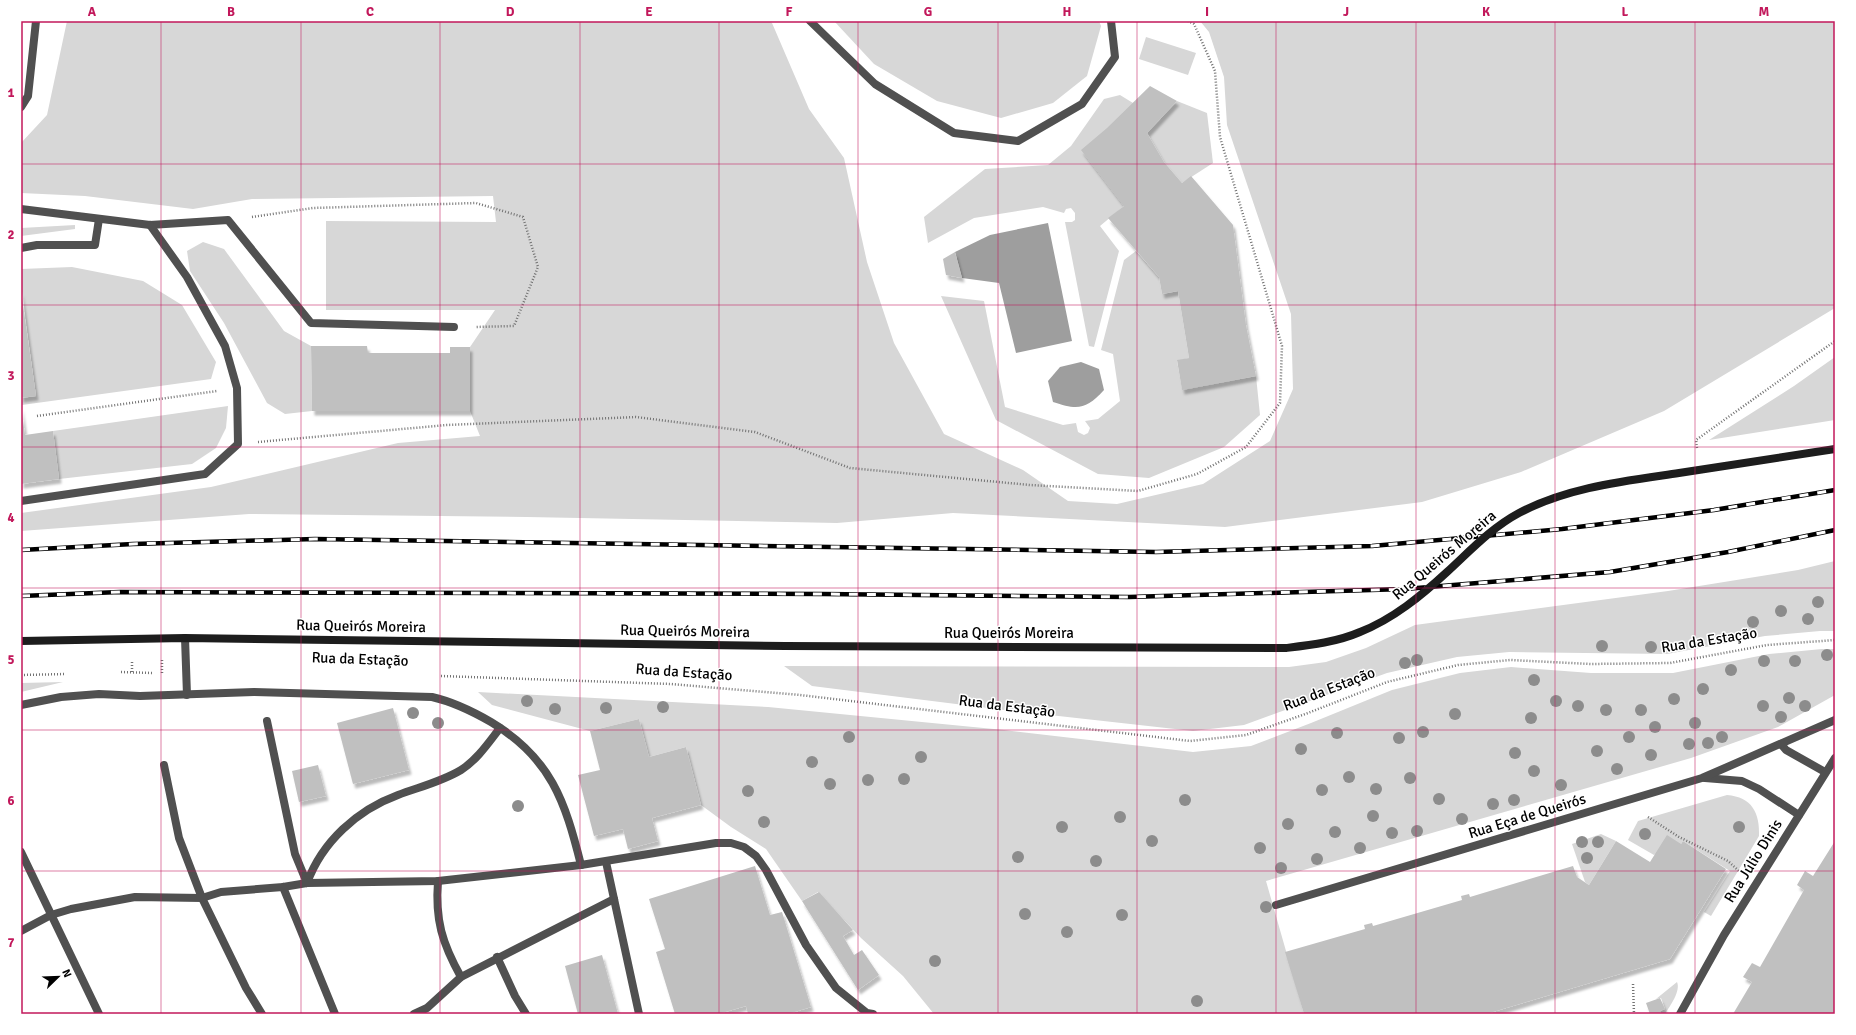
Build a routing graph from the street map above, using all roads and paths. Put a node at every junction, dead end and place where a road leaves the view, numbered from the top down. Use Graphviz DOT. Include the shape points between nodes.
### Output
graph roads {
  1 [pos="36,21"];
  2 [pos="810,21"];
  3 [pos="1111,21"];
  4 [pos="1188,21"];
  5 [pos="21,107"];
  6 [pos="21,209"];
  7 [pos="99,219"];
  8 [pos="228,220"];
  9 [pos="150,225"];
  10 [pos="21,248"];
  11 [pos="454,326"];
  12 [pos="1835,341"];
  13 [pos="238,388"];
  14 [pos="36,416"];
  15 [pos="238,444"];
  16 [pos="1697,448"];
  17 [pos="1835,449"];
  18 [pos="21,501"];
  19 [pos="185,638"];
  20 [pos="1835,640"];
  21 [pos="21,641"];
  22 [pos="132,660"];
  23 [pos="187,672"];
  24 [pos="437,676"];
  25 [pos="187,695"];
  26 [pos="21,705"];
  27 [pos="1835,720"];
  28 [pos="267,721"];
  29 [pos="500,728"];
  30 [pos="1781,744"];
  31 [pos="1835,758"];
  32 [pos="164,765"];
  33 [pos="1825,772"];
  34 [pos="1702,778"];
  35 [pos="1799,815"];
  36 [pos="1646,816"];
  37 [pos="21,852"];
  38 [pos="606,862"];
  39 [pos="581,865"];
  40 [pos="1741,873"];
  41 [pos="438,881"];
  42 [pos="307,883"];
  43 [pos="283,887"];
  44 [pos="202,898"];
  45 [pos="614,899"];
  46 [pos="1276,905"];
  47 [pos="51,915"];
  48 [pos="21,931"];
  49 [pos="497,957"];
  50 [pos="461,977"];
  51 [pos="1633,984"];
  52 [pos="428,1011"];
  53 [pos="99,1014"];
  54 [pos="262,1014"];
  55 [pos="335,1014"];
  56 [pos="414,1014"];
  57 [pos="526,1014"];
  58 [pos="639,1014"];
  59 [pos="872,1014"];
  60 [pos="1634,1014"];
  61 [pos="1680,1014"];
  1 -- 5 [label="street" via="28,96"];
  2 -- 3 [label="street" via="875,84 954,133 1018,141 1082,104 1115,57"];
  4 -- 15 [label="path" via="1194,24 1215,71 1220,137 1282,346 1280,403 1246,447 1197,474 1138,491 1030,485 850,468 755,432 636,418 447,425"];
  6 -- 7 [label="street"];
  7 -- 9 [label="street"];
  7 -- 10 [label="street" via="95,245 37,244"];
  8 -- 9 [label="street"];
  8 -- 11 [label="street" via="311,323"];
  8 -- 11 [label="path" via="313,208 476,204 523,217 538,267 514,326"];
  9 -- 13 [label="street" via="191,284 225,346"];
  12 -- 16 [label="path" via="1696,440"];
  13 -- 14 [label="path"];
  13 -- 15 [label="street"];
  15 -- 18 [label="street" via="205,474"];
  17 -- 19 [label="main road, Rua Queirós Moreira, bridge" via="1602,485 1553,498 1519,513 1500,525 1416,599 1387,619 1360,632 1323,643 1286,648 785,646"];
  19 -- 21 [label="main road, Rua Queirós Moreira"];
  19 -- 23 [label="street"];
  20 -- 24 [label="path, Rua da Estação" via="1767,645 1670,663 1591,664 1510,660 1458,665 1387,682 1246,735 1190,741 800,695 671,684"];
  22 -- 23 [label="path" via="132,672"];
  23 -- 25 [label="street"];
  25 -- 26 [label="street" via="99,694 61,697"];
  25 -- 29 [label="street" via="254,692 432,697 454,702"];
  27 -- 30 [label="street, Rua Eça de Queirós"];
  28 -- 42 [label="street" via="295,854"];
  29 -- 39 [label="street" via="526,747 545,769 557,790 572,829"];
  29 -- 42 [label="street" via="475,758 462,769 442,780 397,795 355,819 324,849"];
  30 -- 33 [label="street" via="1786,750"];
  30 -- 34 [label="street, Rua Eça de Queirós"];
  31 -- 33 [label="street"];
  32 -- 44 [label="street" via="179,838"];
  33 -- 35 [label="street"];
  34 -- 35 [label="street, Rua Júlio Dinis" via="1742,781"];
  34 -- 46 [label="street, Rua Eça de Queirós"];
  35 -- 61 [label="street, Rua Júlio Dinis" via="1724,935"];
  36 -- 40 [label="path" via="1679,837 1728,861"];
  37 -- 47 [label="street"];
  38 -- 39 [label="street"];
  38 -- 45 [label="street"];
  38 -- 59 [label="street" via="716,843 731,843 744,847 756,856 766,870 806,945 836,988"];
  39 -- 41 [label="street"];
  41 -- 42 [label="street"];
  41 -- 50 [label="street" via="436,900 439,928"];
  42 -- 43 [label="street"];
  43 -- 44 [label="street" via="221,892"];
  43 -- 55 [label="street"];
  44 -- 47 [label="street" via="135,897"];
  44 -- 54 [label="street" via="246,988"];
  45 -- 49 [label="street"];
  45 -- 58 [label="street"];
  47 -- 48 [label="street"];
  47 -- 53 [label="street"];
  49 -- 50 [label="street"];
  49 -- 57 [label="street"];
  50 -- 52 [label="street"];
  51 -- 60 [label="path"];
  52 -- 56 [label="street"];
}
